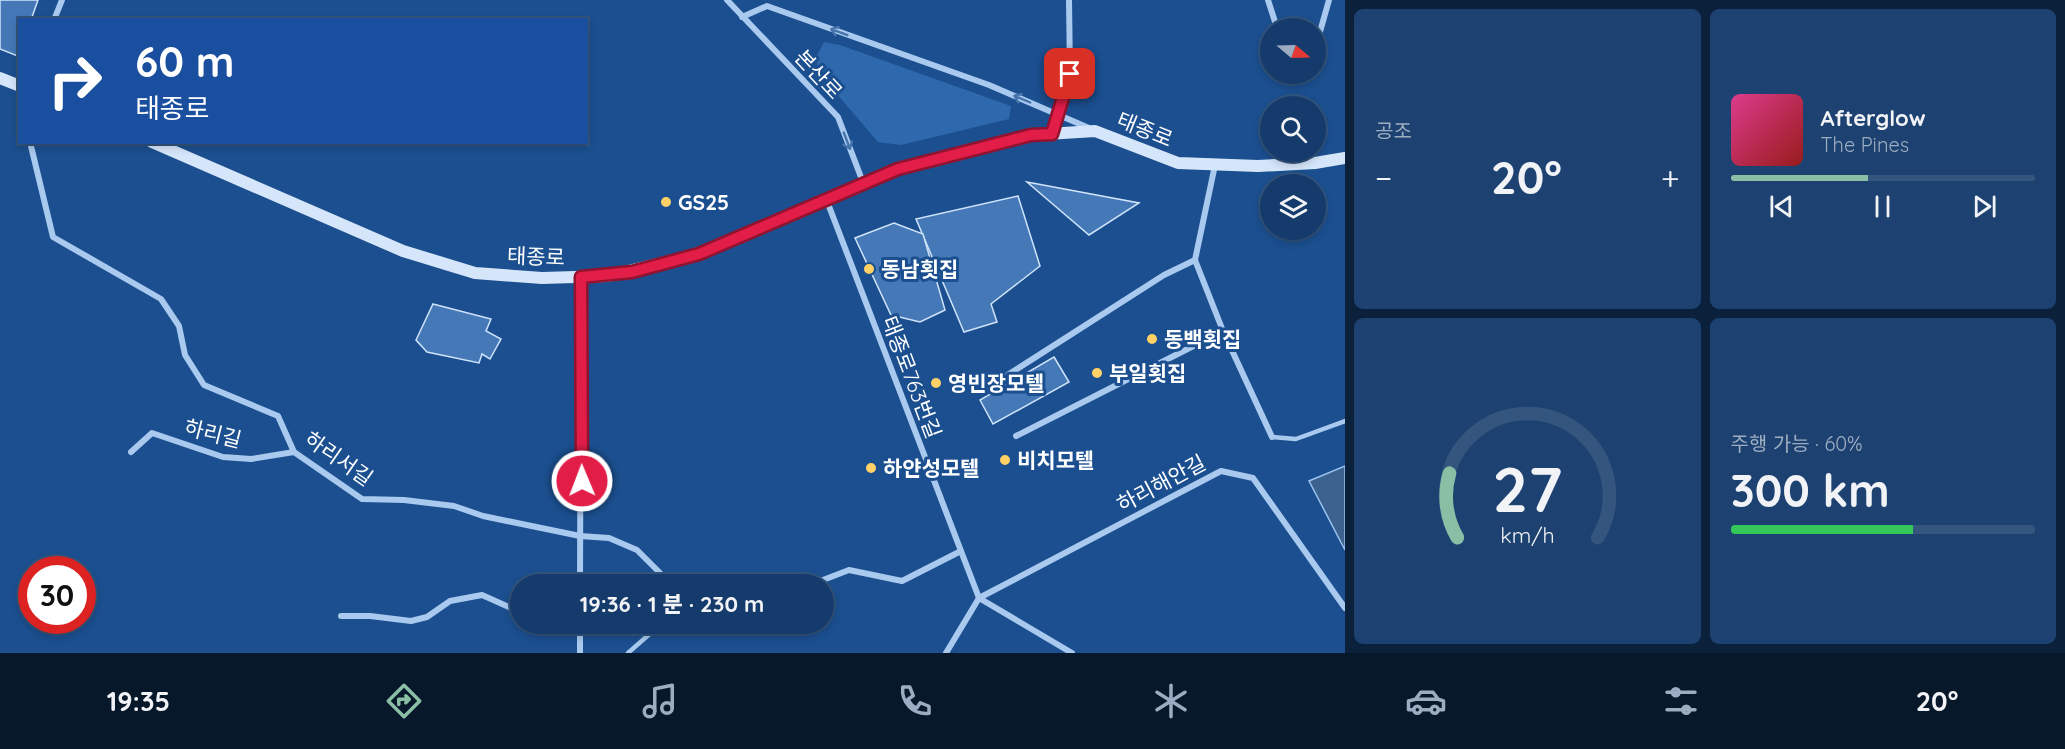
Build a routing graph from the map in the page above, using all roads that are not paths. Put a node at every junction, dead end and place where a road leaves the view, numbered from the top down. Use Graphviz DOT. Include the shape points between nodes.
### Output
graph roads {
  1 [pos="62,0"];
  2 [pos="727,0"];
  3 [pos="1069,0"];
  4 [pos="1268,0"];
  5 [pos="1329,0"];
  6 [pos="742,16"];
  7 [pos="55,18"];
  8 [pos="1274,18"];
  9 [pos="1324,18"];
  10 [pos="0,78"];
  11 [pos="18,85"];
  12 [pos="1057,114"];
  13 [pos="1095,130"];
  14 [pos="1052,134"];
  15 [pos="30,144"];
  16 [pos="157,144"];
  17 [pos="1345,158"];
  18 [pos="1215,164"];
  19 [pos="864,186"];
  20 [pos="827,201"];
  21 [pos="1195,261"];
  22 [pos="581,277"];
  23 [pos="1223,331"];
  24 [pos="981,392"];
  25 [pos="1345,422"];
  26 [pos="1016,436"];
  27 [pos="1272,437"];
  28 [pos="131,452"];
  29 [pos="294,452"];
  30 [pos="580,536"];
  31 [pos="961,551"];
  32 [pos="580,574"];
  33 [pos="661,574"];
  34 [pos="834,576"];
  35 [pos="979,598"];
  36 [pos="510,608"];
  37 [pos="1345,608"];
  38 [pos="341,616"];
  39 [pos="579,634"];
  40 [pos="650,634"];
  41 [pos="580,653"];
  42 [pos="628,653"];
  43 [pos="946,653"];
  44 [pos="1072,653"];
  1 -- 7 [label="street"];
  2 -- 6 [label="street, 본산로"];
  3 -- 12 [label="street" via="1070,74"];
  4 -- 8 [label="street"];
  5 -- 9 [label="street"];
  12 -- 6 [label="street, one-way" via="989,85 767,6"];
  6 -- 19 [label="street, 본산로, one-way" via="838,117"];
  10 -- 11 [label="main road"];
  12 -- 13 [label="street"];
  12 -- 14 [label="street"];
  13 -- 14 [label="main road, 태종로"];
  13 -- 18 [label="main road, 태종로" via="1178,163"];
  14 -- 19 [label="main road, 태종로" via="1031,135 937,158 898,169"];
  15 -- 29 [label="street, 하리서길" via="53,237 161,299 179,326 185,355 204,385 278,416"];
  16 -- 22 [label="main road, 태종로" via="403,251 475,273"];
  17 -- 18 [label="main road, 태종로" via="1258,166"];
  18 -- 21 [label="street"];
  19 -- 20 [label="main road, 태종로"];
  20 -- 22 [label="main road, 태종로" via="699,254 632,272"];
  20 -- 31 [label="street, 태종로763번길"];
  21 -- 23 [label="street"];
  21 -- 24 [label="street" via="1164,275"];
  22 -- 30 [label="street"];
  23 -- 26 [label="street"];
  23 -- 27 [label="street"];
  25 -- 27 [label="lane" via="1296,439"];
  28 -- 29 [label="street, 하리길" via="152,433 223,457 250,459"];
  29 -- 30 [label="street, 하리서길" via="362,499 454,506 483,516"];
  30 -- 32 [label="street"];
  30 -- 33 [label="street, 하리서길" via="609,538 637,550"];
  31 -- 34 [label="street" via="902,581 849,570"];
  31 -- 35 [label="street, 태종로763번길"];
  35 -- 37 [label="street, 하리해안길" via="1221,471 1253,478"];
  35 -- 43 [label="street"];
  35 -- 44 [label="street"];
  36 -- 38 [label="street" via="482,595 450,601 427,617 411,621"];
  39 -- 41 [label="street"];
  40 -- 42 [label="lane"];
}
